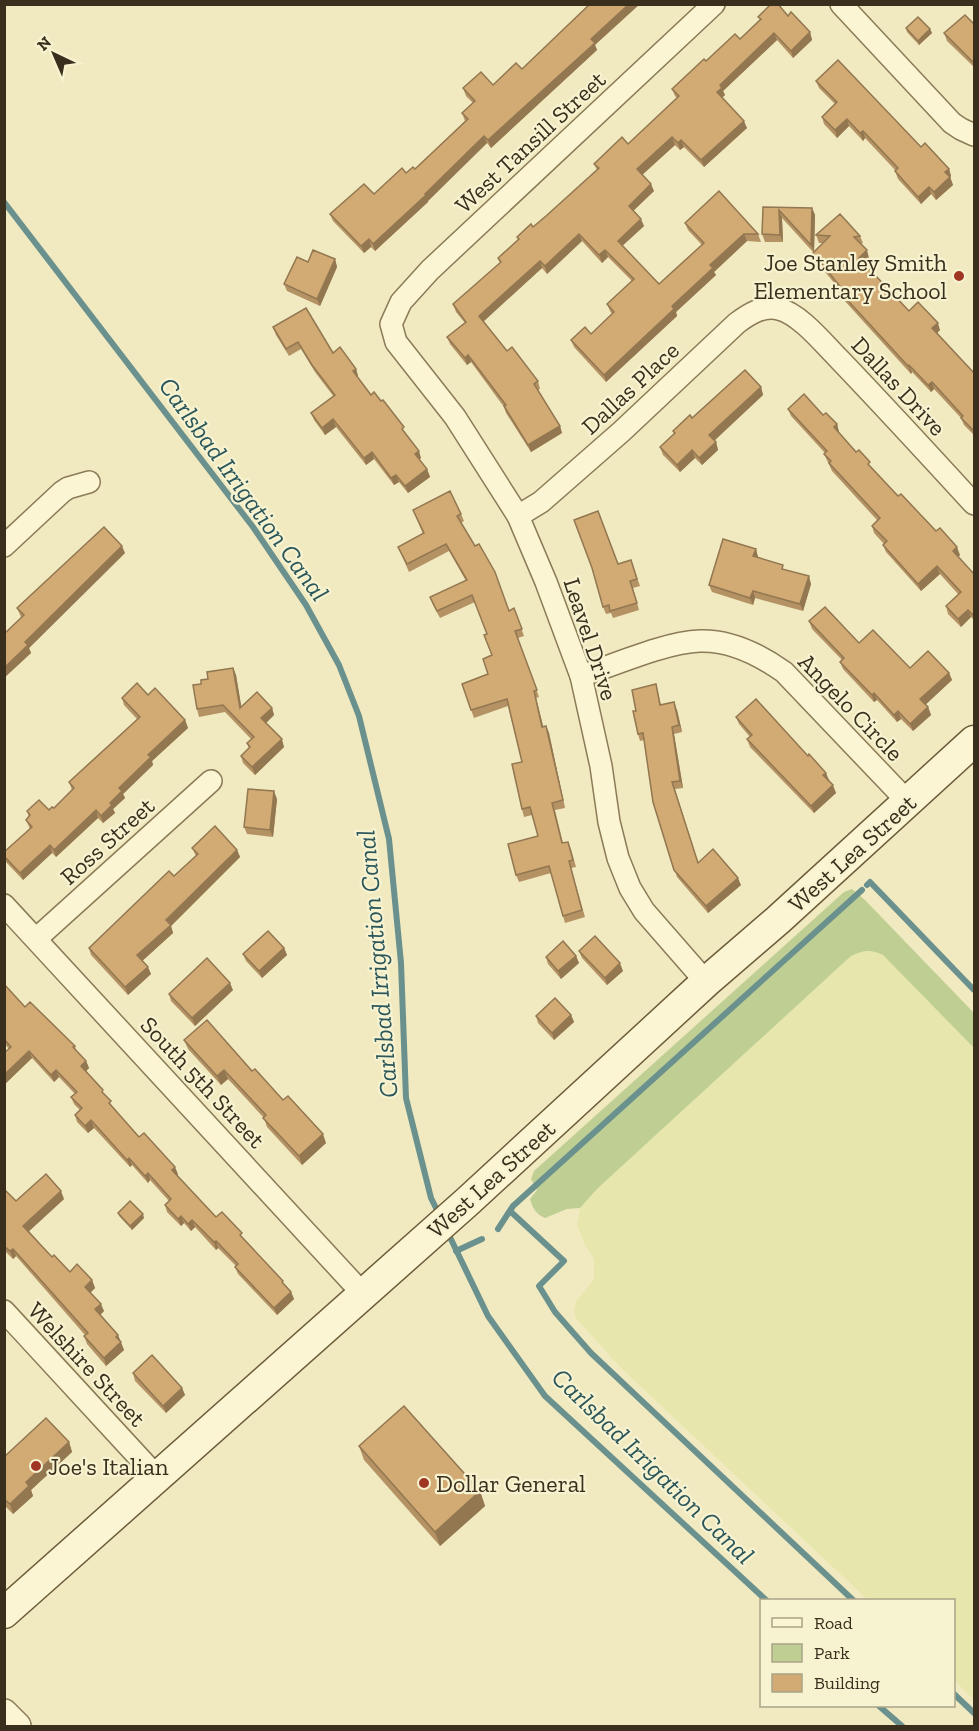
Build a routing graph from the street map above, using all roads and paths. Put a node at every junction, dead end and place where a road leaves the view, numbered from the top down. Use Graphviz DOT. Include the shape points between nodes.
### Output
graph roads {
  1 [pos="714,4"];
  2 [pos="841,4"];
  3 [pos="975,135"];
  4 [pos="780,309"];
  5 [pos="391,324"];
  6 [pos="89,482"];
  7 [pos="975,504"];
  8 [pos="518,516"];
  9 [pos="4,546"];
  10 [pos="580,676"];
  11 [pos="975,741"];
  12 [pos="211,781"];
  13 [pos="908,802"];
  14 [pos="4,905"];
  15 [pos="36,939"];
  16 [pos="706,982"];
  17 [pos="363,1294"];
  18 [pos="4,1311"];
  19 [pos="157,1477"];
  20 [pos="4,1614"];
  21 [pos="4,1713"];
  22 [pos="17,1726"];
  1 -- 5 [label="street, West Tansill Street" via="430,270 401,302"];
  2 -- 3 [label="street" via="952,123"];
  4 -- 7 [label="street, Dallas Drive" via="805,325"];
  4 -- 8 [label="street, Dallas Place" via="762,310 737,323 621,432 541,502"];
  5 -- 8 [label="street, Leavel Drive" via="396,342 455,417"];
  6 -- 9 [label="street" via="62,492"];
  8 -- 10 [label="street, Leavel Drive"];
  10 -- 13 [label="street, Angelo Circle" via="654,651 699,641 741,648 784,672"];
  10 -- 16 [label="street, Leavel Drive" via="602,766 609,822 630,888 644,911"];
  11 -- 13 [label="main road, West Lea Street"];
  12 -- 15 [label="street, Ross Street"];
  13 -- 16 [label="main road, West Lea Street"];
  14 -- 15 [label="street, South 5th Street"];
  15 -- 17 [label="street, South 5th Street"];
  16 -- 17 [label="main road, West Lea Street"];
  17 -- 19 [label="main road, West Lea Street"];
  18 -- 19 [label="street, Welshire Street"];
  19 -- 20 [label="main road, West Lea Street"];
  21 -- 22 [label="street"];
}
